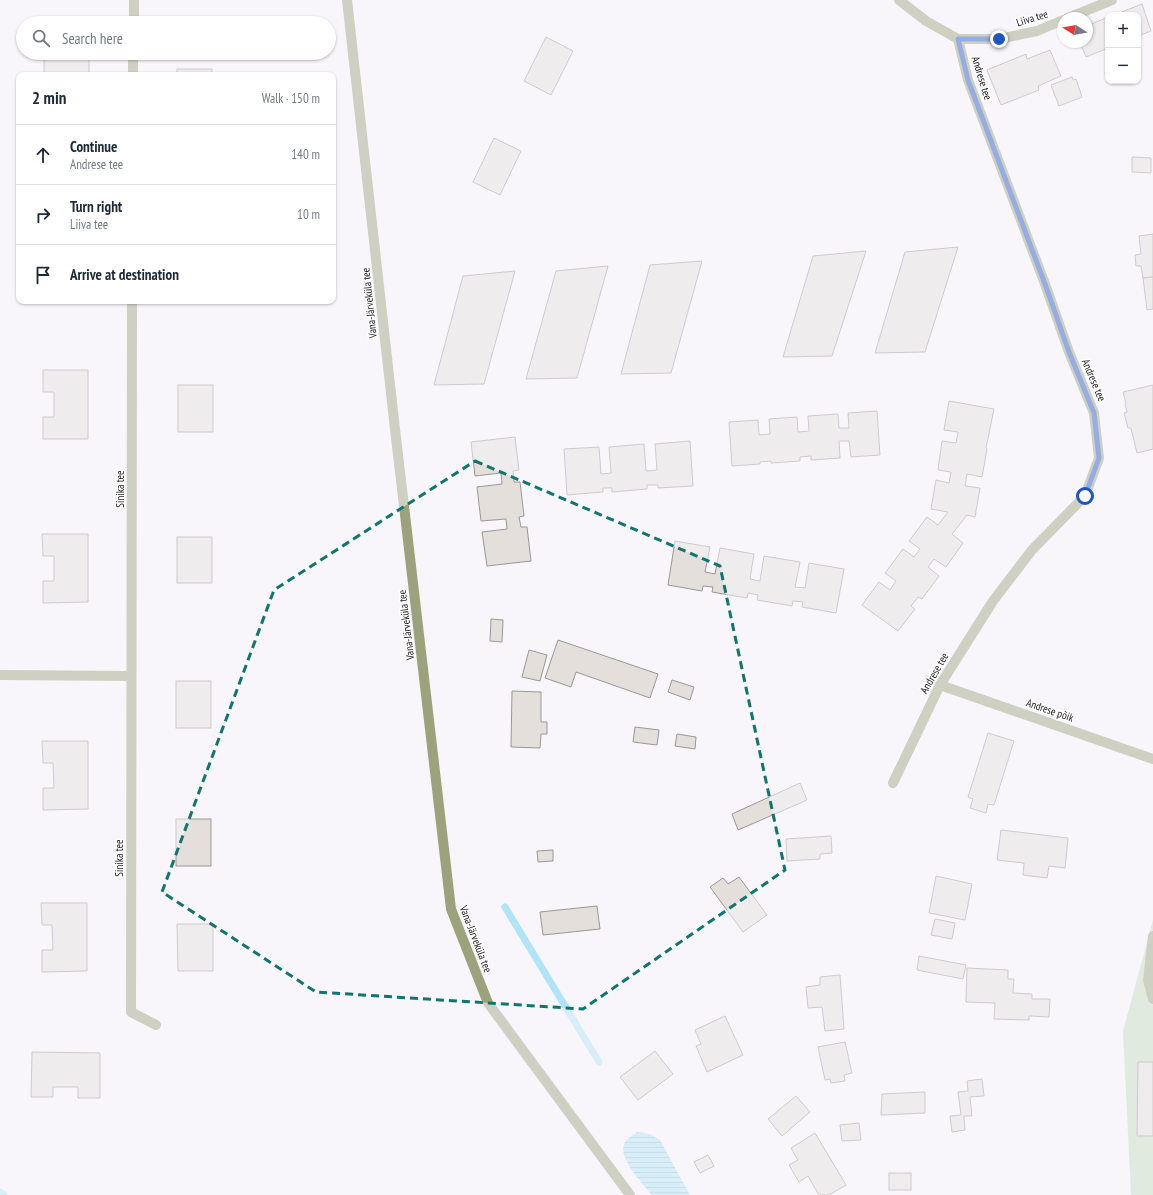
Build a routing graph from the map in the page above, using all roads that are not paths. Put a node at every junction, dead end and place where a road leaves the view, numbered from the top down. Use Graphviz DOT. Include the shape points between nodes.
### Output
graph roads {
  1 [pos="134,0"];
  2 [pos="348,0"];
  3 [pos="899,0"];
  4 [pos="1112,0"];
  5 [pos="1083,12"];
  6 [pos="134,16"];
  7 [pos="1057,23"];
  8 [pos="958,39"];
  9 [pos="133,60"];
  10 [pos="133,72"];
  11 [pos="132,304"];
  12 [pos="0,675"];
  13 [pos="131,676"];
  14 [pos="940,685"];
  15 [pos="1153,759"];
  16 [pos="892,783"];
  17 [pos="1153,936"];
  18 [pos="1153,999"];
  19 [pos="156,1025"];
  20 [pos="630,1195"];
  1 -- 6 [label="street"];
  2 -- 20 [label="street, Vana-Järveküla tee" via="451,909 488,1003"];
  3 -- 8 [label="street, Liiva tee" via="926,21"];
  4 -- 5 [label="street"];
  7 -- 8 [label="street, Liiva tee" via="1037,31 999,39"];
  8 -- 14 [label="street, Andrese tee" via="968,80 1094,413 1099,458 1085,496 1032,550 993,601"];
  9 -- 10 [label="street"];
  11 -- 13 [label="street, Sinika tee"];
  12 -- 13 [label="street"];
  13 -- 19 [label="street, Sinika tee" via="131,1012"];
  14 -- 15 [label="street, Andrese põik"];
  14 -- 16 [label="street, Andrese tee"];
  17 -- 18 [label="street" via="1148,980"];
}
